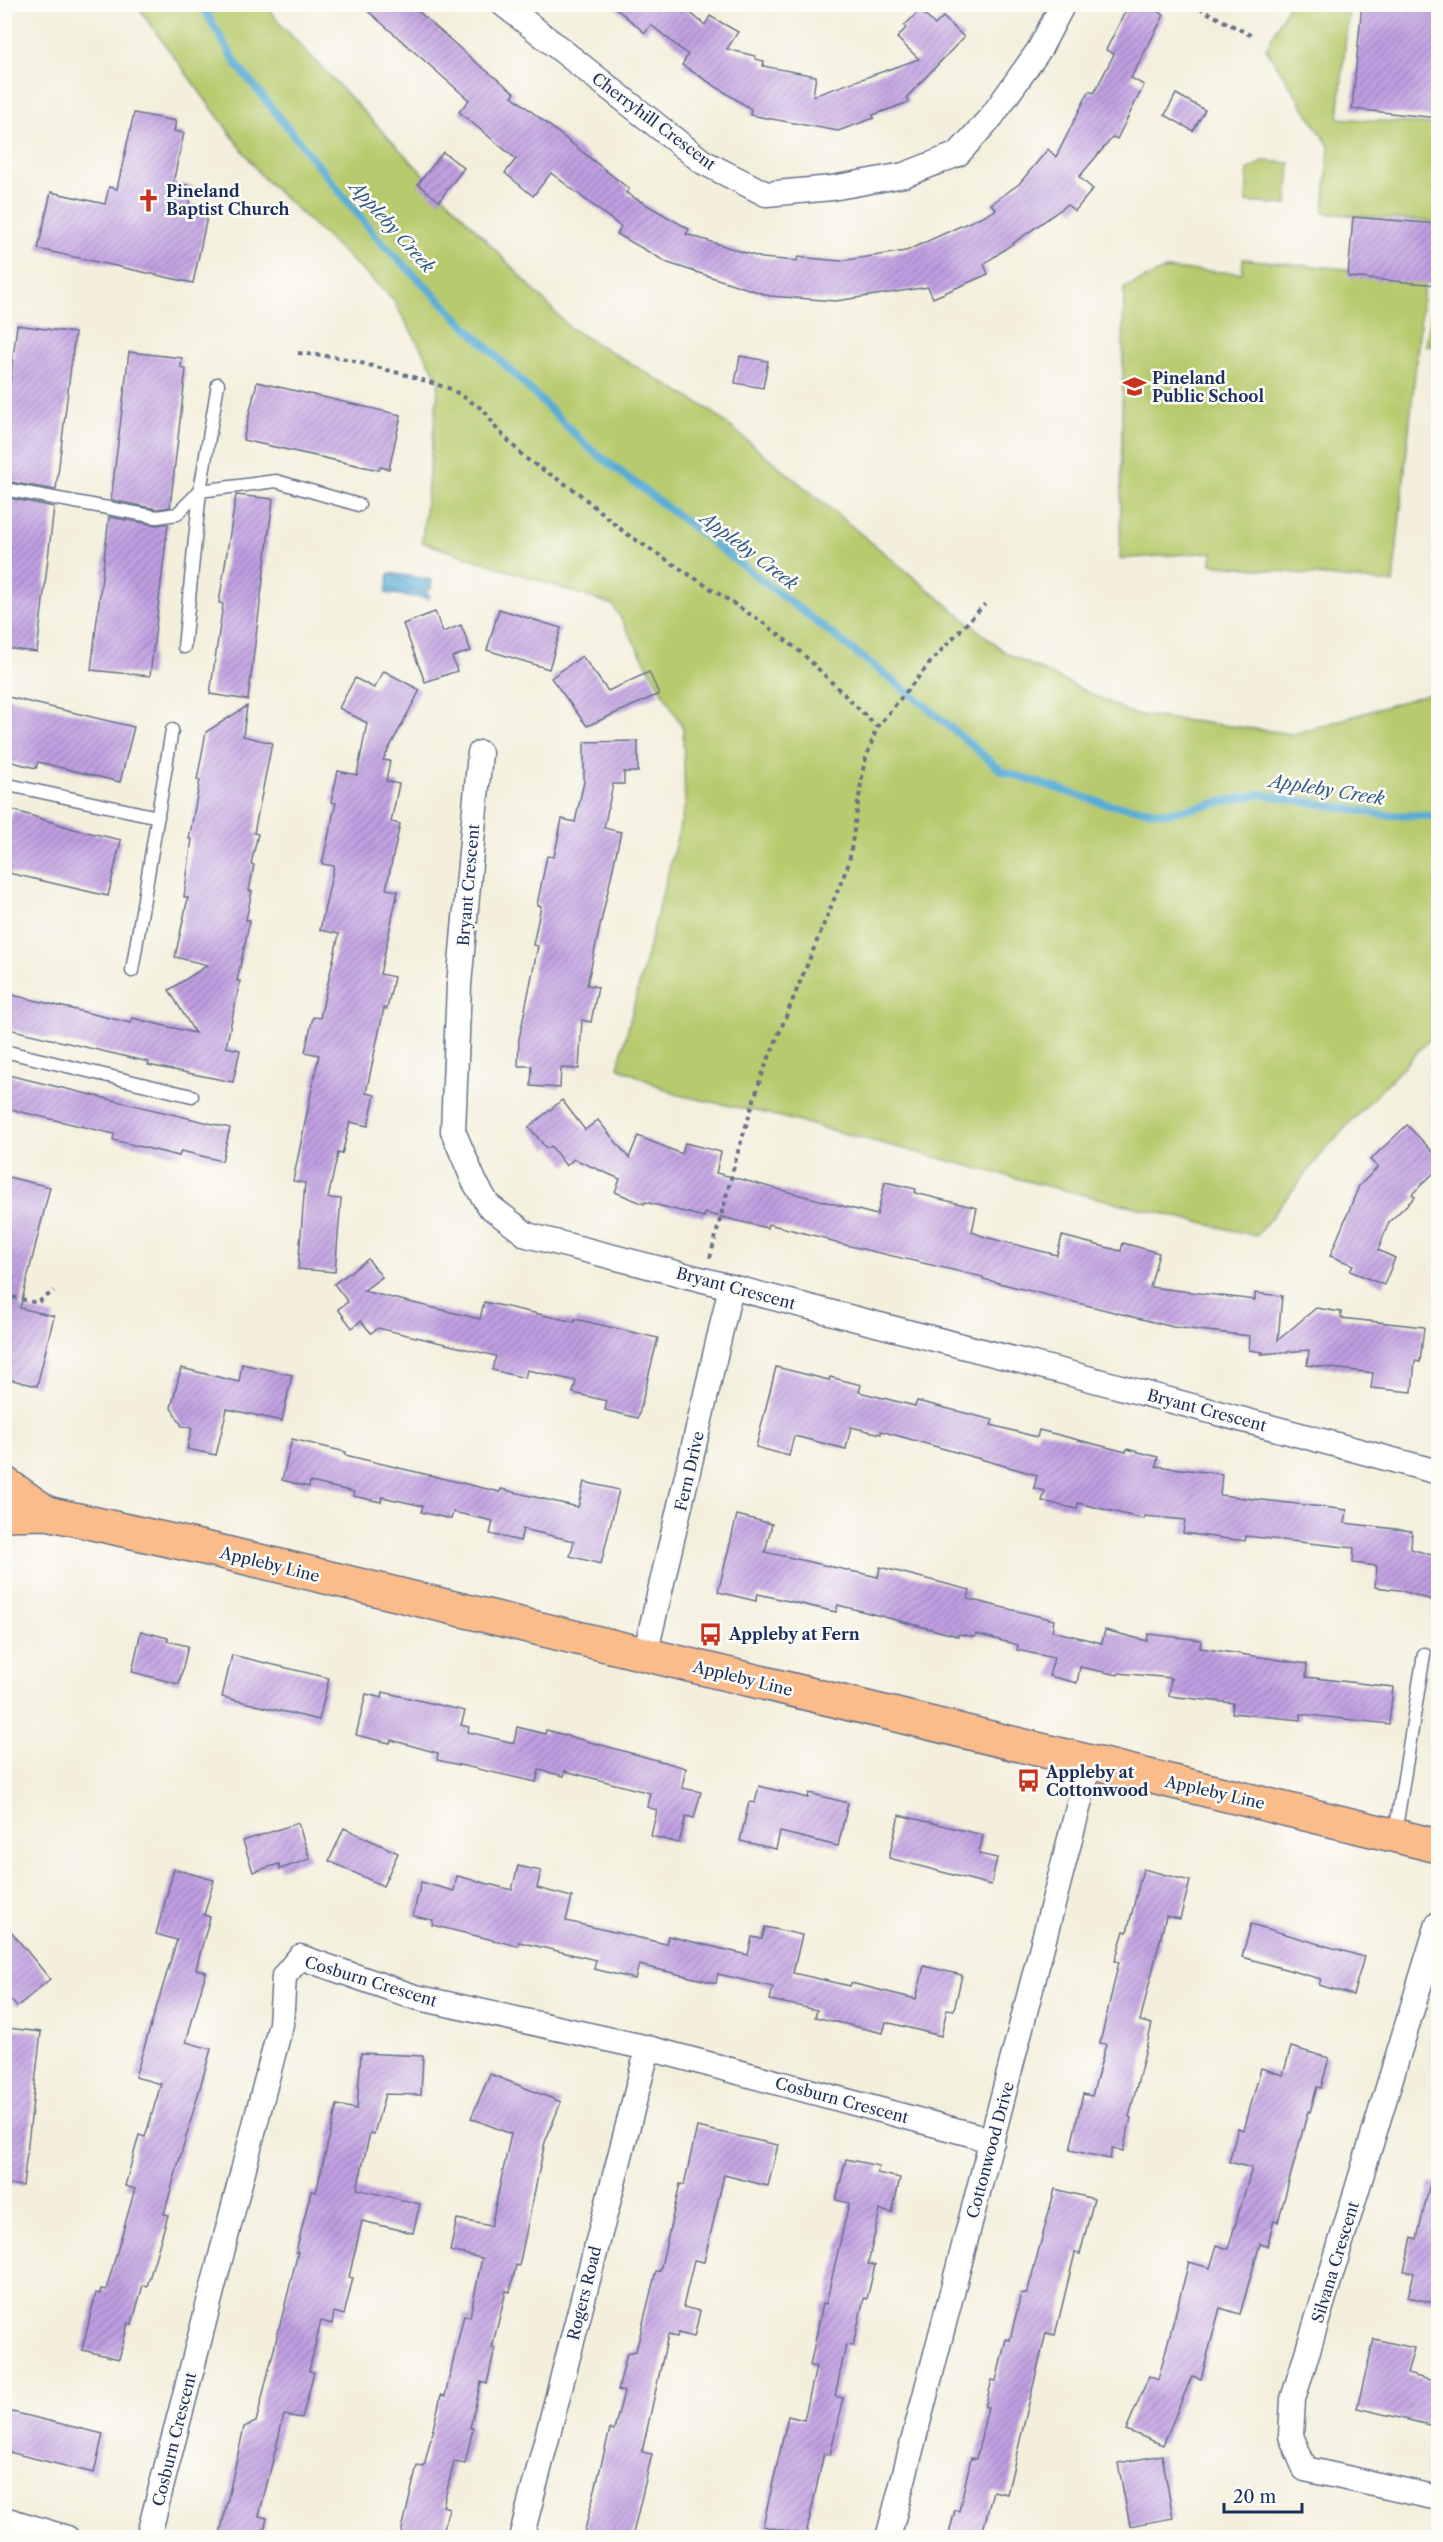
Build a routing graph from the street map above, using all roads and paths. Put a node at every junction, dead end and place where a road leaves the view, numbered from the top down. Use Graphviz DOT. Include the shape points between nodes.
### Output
graph roads {
  1 [pos="503,4"];
  2 [pos="1063,4"];
  3 [pos="1191,4"];
  4 [pos="1254,37"];
  5 [pos="298,353"];
  6 [pos="218,384"];
  7 [pos="4,489"];
  8 [pos="200,491"];
  9 [pos="359,505"];
  10 [pos="985,604"];
  11 [pos="184,647"];
  12 [pos="877,727"];
  13 [pos="172,730"];
  14 [pos="480,753"];
  15 [pos="4,784"];
  16 [pos="158,817"];
  17 [pos="132,971"];
  18 [pos="4,1051"];
  19 [pos="192,1096"];
  20 [pos="705,1279"];
  21 [pos="731,1287"];
  22 [pos="54,1291"];
  23 [pos="4,1295"];
  24 [pos="1438,1472"];
  25 [pos="4,1483"];
  26 [pos="47,1513"];
  27 [pos="4,1514"];
  28 [pos="645,1654"];
  29 [pos="1424,1654"];
  30 [pos="1090,1762"];
  31 [pos="1395,1835"];
  32 [pos="1438,1846"];
  33 [pos="1438,1924"];
  34 [pos="648,2048"];
  35 [pos="992,2142"];
  36 [pos="1438,2498"];
  37 [pos="4,2519"];
  38 [pos="68,2538"];
  39 [pos="148,2538"];
  40 [pos="522,2538"];
  41 [pos="888,2538"];
  1 -- 2 [label="street, Cherryhill Crescent" via="703,162 766,194 832,188 904,175 958,154 992,116 1040,50"];
  3 -- 4 [label="path"];
  5 -- 12 [label="path" via="342,358 410,376 451,389 484,410 525,458 576,491 624,532 765,624 803,654"];
  6 -- 8 [label="lane"];
  7 -- 8 [label="lane" via="157,517 177,514"];
  8 -- 9 [label="lane" via="276,481"];
  8 -- 11 [label="lane"];
  10 -- 12 [label="path"];
  12 -- 20 [label="path" via="864,764 849,863 761,1077 736,1155"];
  13 -- 16 [label="lane"];
  14 -- 20 [label="street, Bryant Crescent" via="459,985 453,1131 474,1181 488,1204 527,1235"];
  15 -- 16 [label="lane"];
  16 -- 17 [label="lane"];
  18 -- 19 [label="lane"];
  20 -- 21 [label="street, Bryant Crescent"];
  21 -- 24 [label="street, Bryant Crescent"];
  21 -- 28 [label="street, Fern Drive"];
  22 -- 23 [label="path" via="37,1304"];
  25 -- 26 [label="main road, Appleby Line"];
  26 -- 27 [label="main road, Appleby Line"];
  26 -- 28 [label="main road, Appleby Line"];
  28 -- 30 [label="main road, Appleby Line"];
  29 -- 31 [label="lane"];
  30 -- 31 [label="main road, Appleby Line"];
  30 -- 35 [label="street, Cottonwood Drive"];
  31 -- 32 [label="main road, Appleby Line"];
  33 -- 36 [label="street, Silvana Crescent" via="1293,2399 1291,2436 1305,2469"];
  34 -- 35 [label="street, Cosburn Crescent"];
  34 -- 39 [label="street, Cosburn Crescent" via="415,1997 300,1957 284,1976 281,2024"];
  34 -- 40 [label="street, Rogers Road"];
  35 -- 41 [label="street, Cottonwood Drive"];
  37 -- 38 [label="street"];
}
